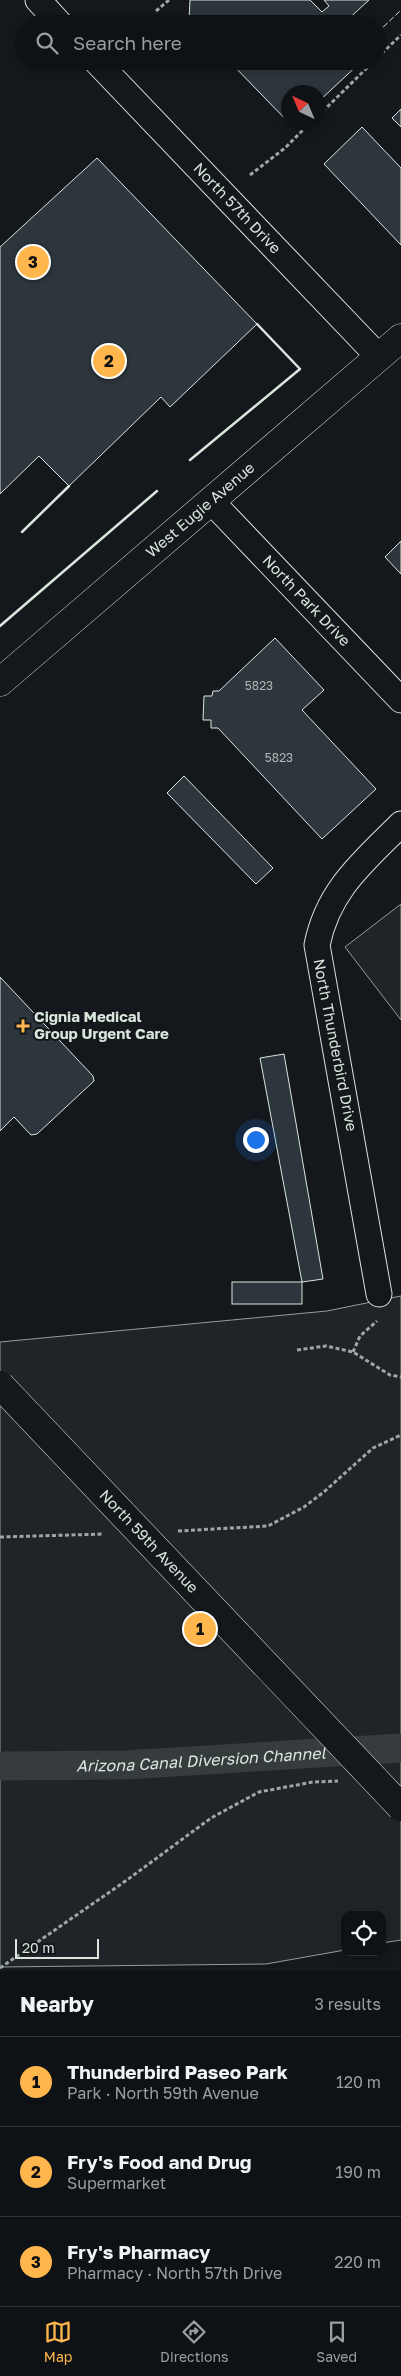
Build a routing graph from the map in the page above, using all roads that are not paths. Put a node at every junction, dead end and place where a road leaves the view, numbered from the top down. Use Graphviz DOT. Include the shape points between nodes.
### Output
graph roads {
  1 [pos="38,0"];
  2 [pos="52,15"];
  3 [pos="105,70"];
  4 [pos="401,338"];
  5 [pos="378,356"];
  6 [pos="211,502"];
  7 [pos="0,682"];
  8 [pos="401,700"];
  9 [pos="401,824"];
  10 [pos="379,1294"];
  11 [pos="0,1385"];
  12 [pos="401,1808"];
  1 -- 2 [label="street"];
  3 -- 5 [label="street, North 57th Drive"];
  4 -- 5 [label="main road, West Eugie Avenue"];
  5 -- 6 [label="main road, West Eugie Avenue"];
  6 -- 7 [label="main road, West Eugie Avenue"];
  6 -- 8 [label="street, North Park Drive"];
  9 -- 10 [label="street, North Thunderbird Drive" via="338,890 321,925 317,945"];
  11 -- 12 [label="main road, North 59th Avenue, bridge"];
}
